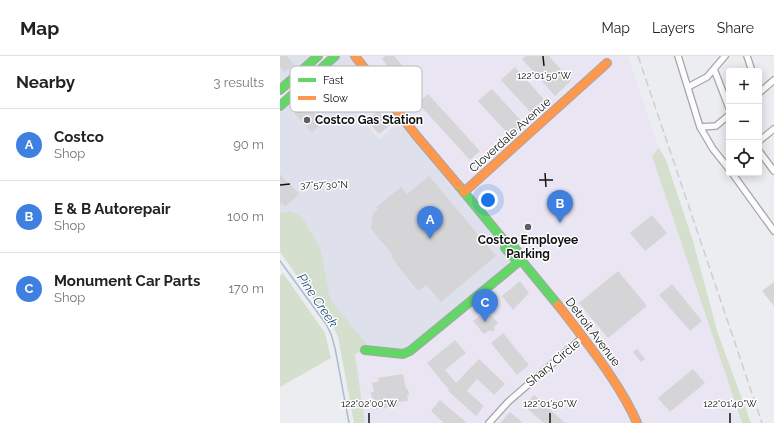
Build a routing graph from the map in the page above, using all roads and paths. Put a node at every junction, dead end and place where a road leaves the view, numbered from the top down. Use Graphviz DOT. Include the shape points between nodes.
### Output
graph roads {
  1 [pos="318,56"];
  2 [pos="335,56"];
  3 [pos="354,56"];
  4 [pos="678,56"];
  5 [pos="725,56"];
  6 [pos="747,56"];
  7 [pos="607,63"];
  8 [pos="306,66"];
  9 [pos="324,66"];
  10 [pos="362,66"];
  11 [pos="751,68"];
  12 [pos="714,69"];
  13 [pos="290,79"];
  14 [pos="774,80"];
  15 [pos="281,86"];
  16 [pos="688,87"];
  17 [pos="762,90"];
  18 [pos="290,97"];
  19 [pos="727,104"];
  20 [pos="280,106"];
  21 [pos="398,112"];
  22 [pos="726,118"];
  23 [pos="700,128"];
  24 [pos="774,129"];
  25 [pos="760,140"];
  26 [pos="762,155"];
  27 [pos="726,166"];
  28 [pos="774,171"];
  29 [pos="734,176"];
  30 [pos="464,192"];
  31 [pos="774,231"];
  32 [pos="520,260"];
  33 [pos="583,337"];
  34 [pos="364,350"];
  35 [pos="489,423"];
  36 [pos="637,423"];
  1 -- 8 [label="street"];
  2 -- 9 [label="street"];
  3 -- 10 [label="street, Detroit Avenue"];
  4 -- 16 [label="street"];
  5 -- 12 [label="street"];
  6 -- 11 [label="street"];
  7 -- 30 [label="street, Cloverdale Avenue"];
  12 -- 16 [label="street" via="707,77"];
  12 -- 19 [label="street"];
  13 -- 15 [label="street"];
  14 -- 17 [label="street"];
  16 -- 23 [label="street"];
  18 -- 20 [label="street"];
  21 -- 30 [label="street, Detroit Avenue"];
  22 -- 23 [label="street" via="716,126"];
  23 -- 27 [label="street" via="712,149"];
  24 -- 25 [label="street"];
  26 -- 28 [label="street"];
  29 -- 31 [label="street"];
  30 -- 32 [label="street, Detroit Avenue" via="506,243 505,248 515,259"];
  32 -- 33 [label="street, Detroit Avenue"];
  32 -- 34 [label="street" via="410,352 403,354"];
  33 -- 35 [label="street, Shary Circle" via="508,402"];
  33 -- 36 [label="street, Detroit Avenue" via="631,407"];
}
